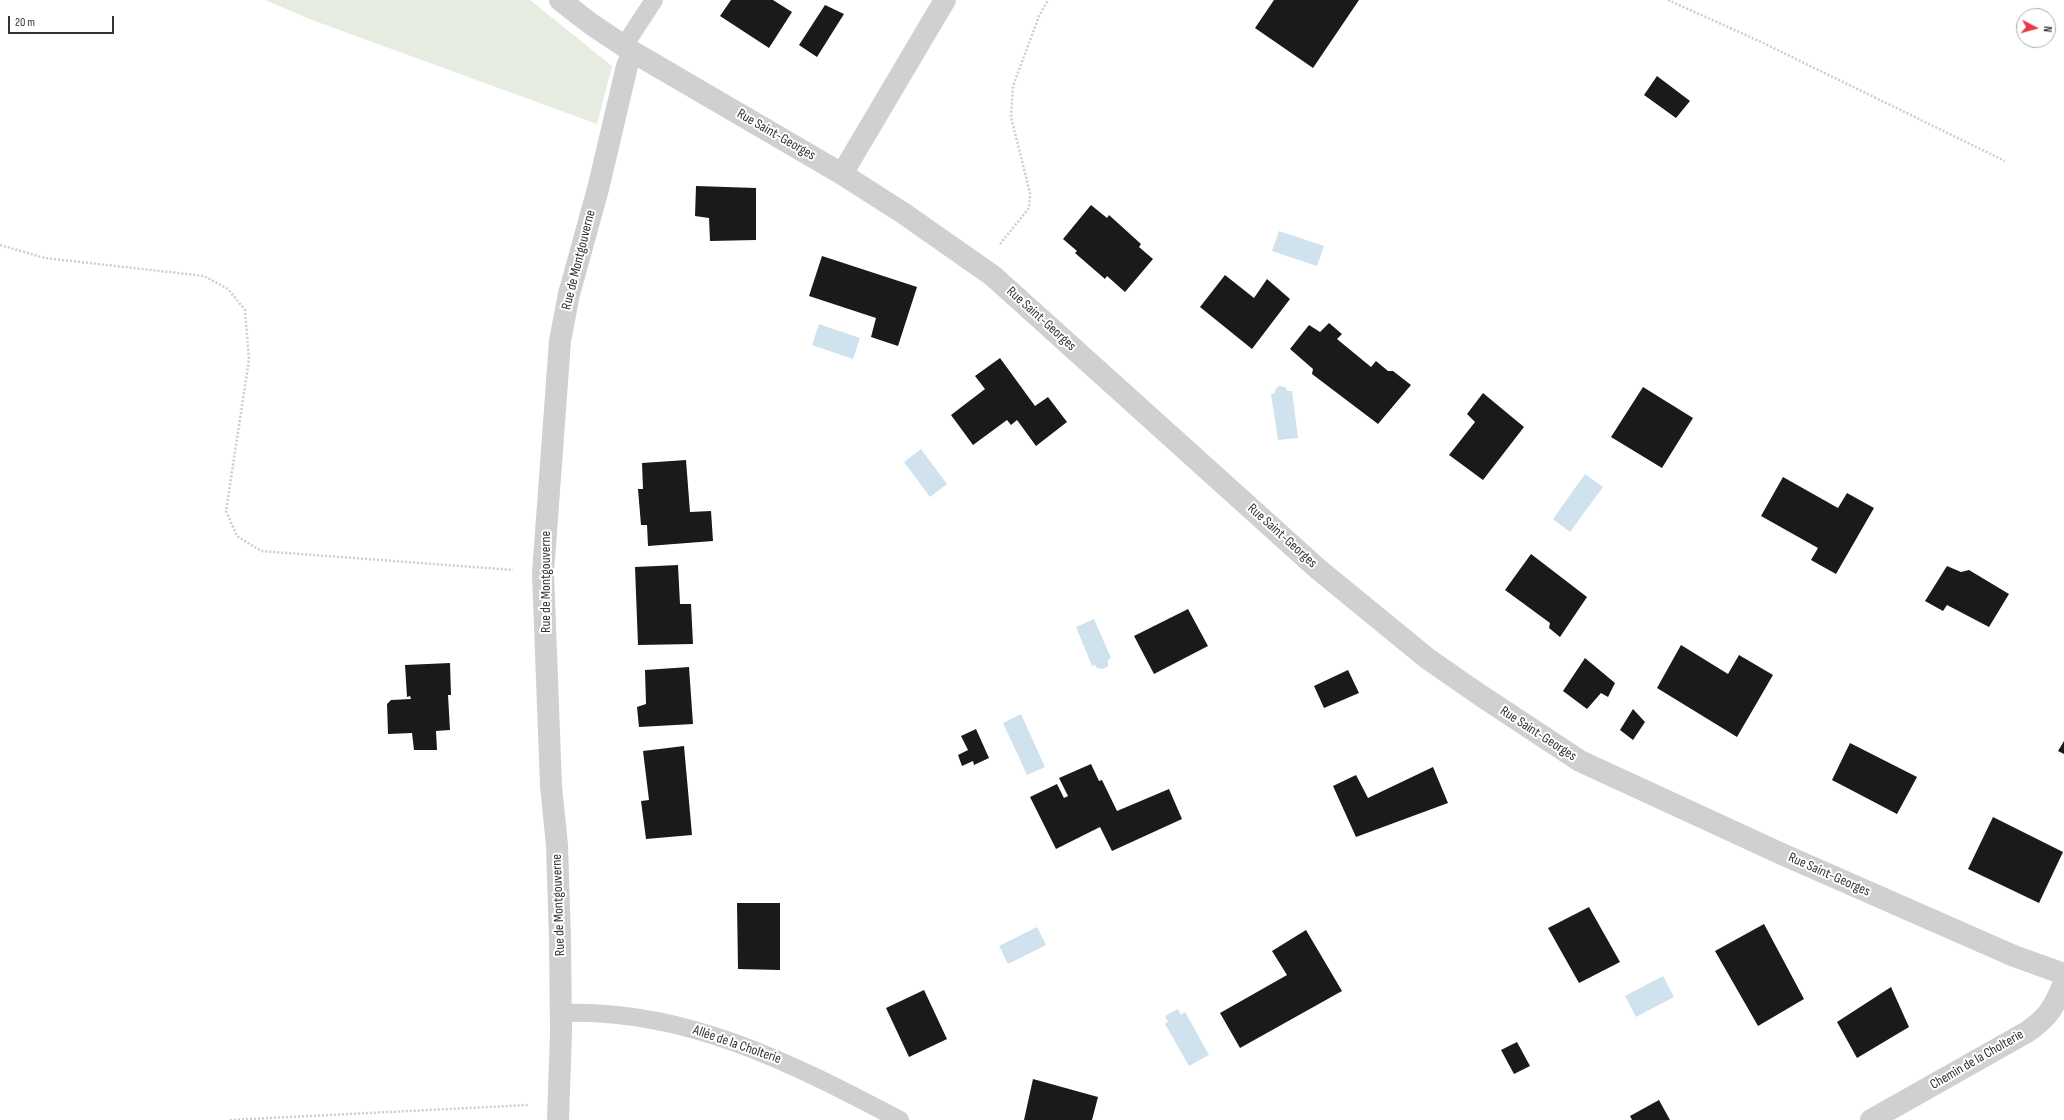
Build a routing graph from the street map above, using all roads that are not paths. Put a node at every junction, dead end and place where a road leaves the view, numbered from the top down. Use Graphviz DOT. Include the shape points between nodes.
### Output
graph roads {
  1 [pos="560,0"];
  2 [pos="654,0"];
  3 [pos="945,0"];
  4 [pos="628,49"];
  5 [pos="842,174"];
  6 [pos="2064,974"];
  7 [pos="2064,983"];
  8 [pos="561,1013"];
  9 [pos="558,1112"];
  10 [pos="900,1120"];
  11 [pos="1872,1120"];
  1 -- 4 [label="street, Rue Saint-Georges"];
  2 -- 4 [label="lane"];
  3 -- 5 [label="street"];
  4 -- 5 [label="street, Rue Saint-Georges"];
  4 -- 8 [label="street, Rue de Montgouverne" via="627,66 598,189 569,294 560,341 543,573 551,786 557,846"];
  5 -- 6 [label="street, Rue Saint-Georges" via="993,276 1318,569 1428,659 1480,696 1580,761 1999,950"];
  7 -- 11 [label="street, Chemin de la Cholterie" via="2056,1003 2044,1020"];
  8 -- 9 [label="street, Rue de Montgouverne"];
  8 -- 10 [label="lane, Allée de la Cholterie" via="610,1014 659,1020 713,1035 768,1054"];
}
